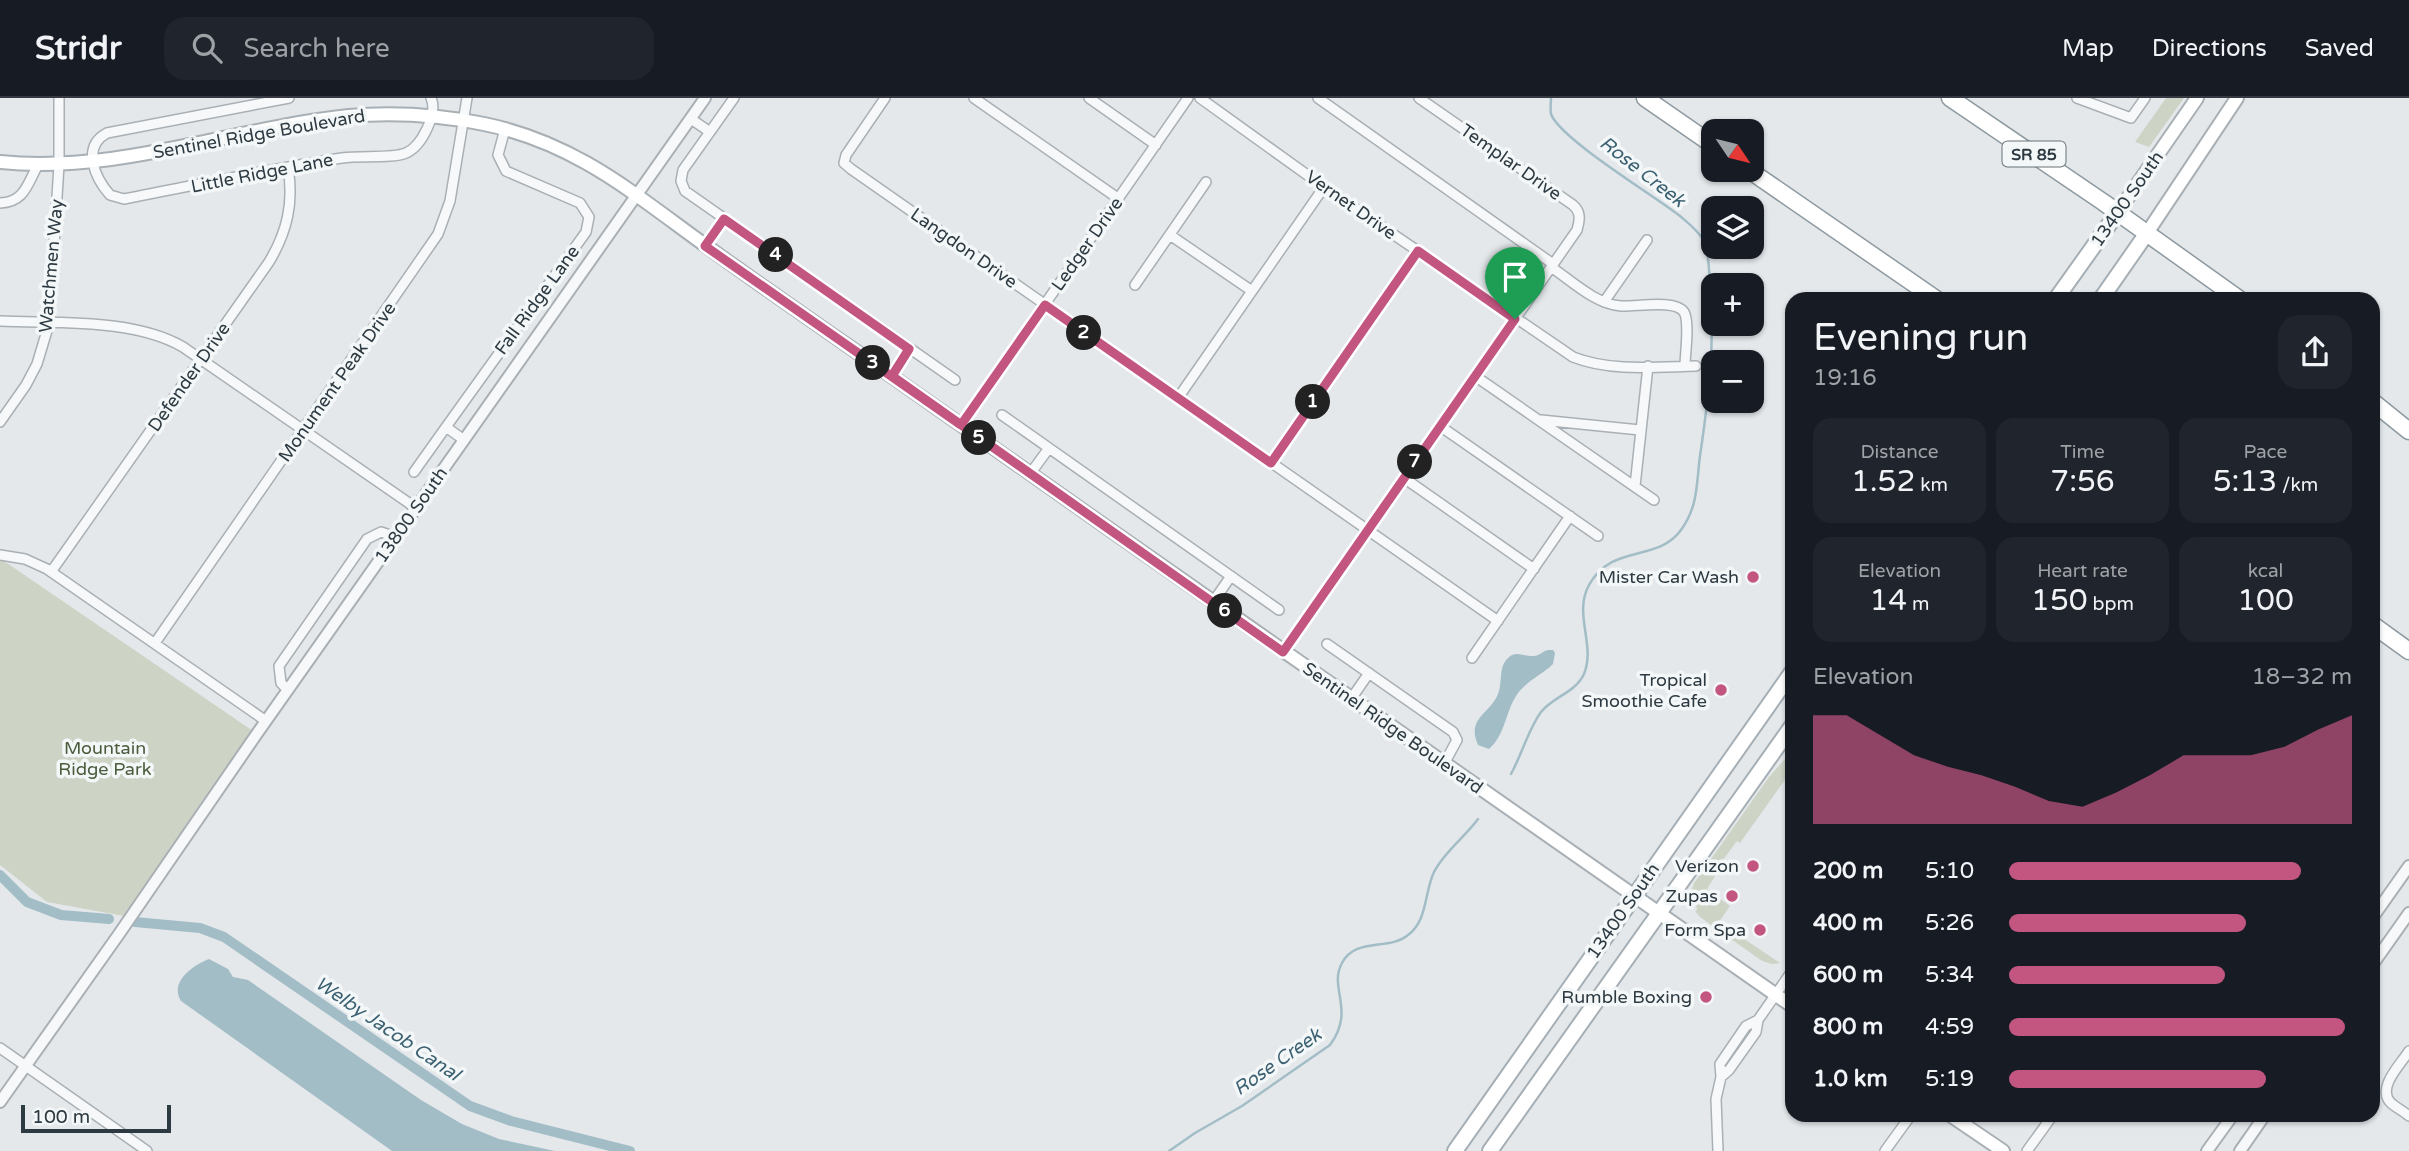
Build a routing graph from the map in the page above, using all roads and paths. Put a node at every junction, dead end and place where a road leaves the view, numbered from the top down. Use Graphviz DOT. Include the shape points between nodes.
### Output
graph roads {
  1 [pos="59,98"];
  2 [pos="289,98"];
  3 [pos="431,98"];
  4 [pos="467,98"];
  5 [pos="705,98"];
  6 [pos="734,98"];
  7 [pos="885,98"];
  8 [pos="974,98"];
  9 [pos="1089,98"];
  10 [pos="1188,98"];
  11 [pos="1200,98"];
  12 [pos="1318,98"];
  13 [pos="1419,98"];
  14 [pos="1645,98"];
  15 [pos="1950,98"];
  16 [pos="2077,98"];
  17 [pos="2145,98"];
  18 [pos="2197,98"];
  19 [pos="2237,98"];
  20 [pos="273,100"];
  21 [pos="433,116"];
  22 [pos="691,119"];
  23 [pos="462,120"];
  24 [pos="505,129"];
  25 [pos="710,132"];
  26 [pos="1701,137"];
  27 [pos="1156,145"];
  28 [pos="0,162"];
  29 [pos="93,162"];
  30 [pos="38,164"];
  31 [pos="59,165"];
  32 [pos="288,168"];
  33 [pos="1764,180"];
  34 [pos="1206,182"];
  35 [pos="1324,187"];
  36 [pos="636,195"];
  37 [pos="1119,198"];
  38 [pos="0,203"];
  39 [pos="2118,212"];
  40 [pos="724,219"];
  41 [pos="2147,233"];
  42 [pos="1170,235"];
  43 [pos="1647,240"];
  44 [pos="705,246"];
  45 [pos="1418,251"];
  46 [pos="1552,265"];
  47 [pos="1135,285"];
  48 [pos="1252,291"];
  49 [pos="1926,292"];
  50 [pos="2061,292"];
  51 [pos="2106,292"];
  52 [pos="2229,292"];
  53 [pos="1604,302"];
  54 [pos="1045,305"];
  55 [pos="1515,319"];
  56 [pos="0,321"];
  57 [pos="50,324"];
  58 [pos="909,349"];
  59 [pos="201,360"];
  60 [pos="1648,366"];
  61 [pos="1685,366"];
  62 [pos="1696,366"];
  63 [pos="892,376"];
  64 [pos="1475,376"];
  65 [pos="955,380"];
  66 [pos="1178,398"];
  67 [pos="2380,408"];
  68 [pos="1002,415"];
  69 [pos="1538,420"];
  70 [pos="0,422"];
  71 [pos="961,425"];
  72 [pos="1440,426"];
  73 [pos="446,427"];
  74 [pos="1640,430"];
  75 [pos="303,431"];
  76 [pos="2409,432"];
  77 [pos="464,440"];
  78 [pos="1049,448"];
  79 [pos="1271,463"];
  80 [pos="414,472"];
  81 [pos="1030,474"];
  82 [pos="1404,478"];
  83 [pos="1634,486"];
  84 [pos="1654,500"];
  85 [pos="416,508"];
  86 [pos="1570,516"];
  87 [pos="1367,530"];
  88 [pos="1598,536"];
  89 [pos="396,537"];
  90 [pos="0,555"];
  91 [pos="1534,569"];
  92 [pos="51,572"];
  93 [pos="1231,576"];
  94 [pos="1213,602"];
  95 [pos="1279,610"];
  96 [pos="1498,621"];
  97 [pos="2380,630"];
  98 [pos="155,643"];
  99 [pos="1327,644"];
  100 [pos="2409,651"];
  101 [pos="1283,652"];
  102 [pos="1472,658"];
  103 [pos="1368,673"];
  104 [pos="1785,681"];
  105 [pos="288,690"];
  106 [pos="1351,699"];
  107 [pos="266,721"];
  108 [pos="1785,736"];
  109 [pos="1444,764"];
  110 [pos="2409,866"];
  111 [pos="1633,896"];
  112 [pos="2380,907"];
  113 [pos="2409,913"];
  114 [pos="1659,914"];
  115 [pos="2380,954"];
  116 [pos="1785,981"];
  117 [pos="1775,995"];
  118 [pos="1785,1001"];
  119 [pos="0,1048"];
  120 [pos="2409,1051"];
  121 [pos="25,1066"];
  122 [pos="0,1102"];
  123 [pos="2409,1115"];
  124 [pos="1907,1122"];
  125 [pos="1960,1122"];
  126 [pos="2048,1122"];
  127 [pos="2228,1122"];
  128 [pos="2261,1122"];
  129 [pos="147,1151"];
  130 [pos="1455,1151"];
  131 [pos="1490,1151"];
  132 [pos="1718,1151"];
  133 [pos="1885,1151"];
  134 [pos="2003,1151"];
  135 [pos="2027,1151"];
  136 [pos="2207,1151"];
  137 [pos="2240,1151"];
  1 -- 31 [label="street, Watchmen Way"];
  2 -- 20 [label="street"];
  3 -- 21 [label="street"];
  4 -- 23 [label="street, Monument Peak Drive"];
  5 -- 22 [label="street, 13800 South"];
  6 -- 25 [label="street"];
  7 -- 54 [label="street, Langdon Drive" via="844,163"];
  8 -- 37 [label="street"];
  9 -- 27 [label="street"];
  10 -- 27 [label="street, Ledger Drive"];
  11 -- 35 [label="street, Vernet Drive"];
  12 -- 46 [label="street"];
  13 -- 46 [label="street, Templar Drive" via="1576,208 1580,218 1577,230"];
  14 -- 26 [label="highway"];
  15 -- 39 [label="highway, SR 85"];
  16 -- 17 [label="street" via="2131,118"];
  18 -- 39 [label="main road, 13400 South"];
  19 -- 41 [label="main road, 13400 South"];
  20 -- 29 [label="street" via="107,133 95,143"];
  21 -- 23 [label="main road, Sentinel Ridge Boulevard"];
  21 -- 29 [label="main road, Sentinel Ridge Boulevard" via="327,119"];
  21 -- 32 [label="street, Little Ridge Lane" via="416,146 403,154 354,156"];
  22 -- 25 [label="street"];
  22 -- 36 [label="street, 13800 South"];
  23 -- 24 [label="main road, Sentinel Ridge Boulevard"];
  23 -- 75 [label="street, Monument Peak Drive" via="450,201 438,234"];
  24 -- 36 [label="main road, Sentinel Ridge Boulevard" via="583,160"];
  24 -- 73 [label="street, Fall Ridge Lane" via="498,155 506,171 580,203 589,217 586,232"];
  25 -- 40 [label="street" via="683,170 681,181 685,191"];
  27 -- 37 [label="street, Ledger Drive"];
  28 -- 30 [label="main road, Sentinel Ridge Boulevard"];
  29 -- 31 [label="main road, Sentinel Ridge Boulevard"];
  29 -- 32 [label="street, Little Ridge Lane" via="107,191 119,199"];
  30 -- 31 [label="main road, Sentinel Ridge Boulevard"];
  30 -- 38 [label="street" via="20,198"];
  31 -- 57 [label="street, Watchmen Way"];
  32 -- 59 [label="street, Defender Drive" via="290,208 282,239"];
  33 -- 49 [label="highway"];
  34 -- 42 [label="street"];
  35 -- 45 [label="street, Vernet Drive"];
  35 -- 48 [label="street"];
  36 -- 44 [label="main road, Sentinel Ridge Boulevard"];
  36 -- 77 [label="street, 13800 South"];
  37 -- 54 [label="street, Ledger Drive"];
  39 -- 41 [label="highway, SR 85"];
  39 -- 50 [label="main road, 13400 South"];
  40 -- 44 [label="street"];
  40 -- 58 [label="street"];
  41 -- 51 [label="main road, 13400 South"];
  41 -- 52 [label="highway, SR 85"];
  42 -- 47 [label="street"];
  42 -- 48 [label="street"];
  43 -- 53 [label="street"];
  44 -- 63 [label="main road, Sentinel Ridge Boulevard"];
  45 -- 55 [label="street, Vernet Drive"];
  45 -- 79 [label="street"];
  46 -- 53 [label="street"];
  46 -- 55 [label="street, Templar Drive"];
  48 -- 66 [label="street"];
  53 -- 61 [label="street" via="1681,309 1686,320"];
  54 -- 66 [label="street, Langdon Drive"];
  54 -- 71 [label="street, Ledger Drive"];
  55 -- 60 [label="street, Vernet Drive" via="1584,362"];
  55 -- 64 [label="street, Templar Drive"];
  56 -- 57 [label="street"];
  57 -- 59 [label="street" via="140,330 173,341"];
  57 -- 70 [label="street, Watchmen Way" via="37,364"];
  58 -- 63 [label="street"];
  58 -- 65 [label="street"];
  59 -- 75 [label="street"];
  59 -- 92 [label="street, Defender Drive"];
  60 -- 61 [label="street, Vernet Drive"];
  60 -- 74 [label="street"];
  61 -- 62 [label="street, Vernet Drive"];
  63 -- 71 [label="main road, Sentinel Ridge Boulevard"];
  64 -- 69 [label="street"];
  64 -- 72 [label="street, Templar Drive"];
  66 -- 79 [label="street, Langdon Drive"];
  67 -- 76 [label="highway"];
  68 -- 78 [label="street"];
  69 -- 74 [label="street"];
  69 -- 83 [label="street"];
  71 -- 81 [label="main road, Sentinel Ridge Boulevard"];
  72 -- 82 [label="street, Templar Drive"];
  72 -- 86 [label="street"];
  73 -- 77 [label="street"];
  73 -- 80 [label="street, Fall Ridge Lane"];
  74 -- 83 [label="street"];
  75 -- 85 [label="street"];
  75 -- 98 [label="street, Monument Peak Drive"];
  77 -- 85 [label="street, 13800 South"];
  78 -- 81 [label="street"];
  78 -- 93 [label="street"];
  79 -- 87 [label="street, Langdon Drive"];
  81 -- 94 [label="main road, Sentinel Ridge Boulevard"];
  82 -- 87 [label="street, Templar Drive"];
  82 -- 91 [label="street"];
  83 -- 84 [label="street"];
  85 -- 89 [label="street, 13800 South"];
  86 -- 88 [label="street"];
  86 -- 91 [label="street"];
  87 -- 96 [label="street, Langdon Drive"];
  87 -- 101 [label="street, Templar Drive"];
  89 -- 105 [label="street, 13800 South"];
  89 -- 105 [label="street" via="381,531 367,539 279,666 281,683"];
  90 -- 92 [label="street" via="25,559"];
  91 -- 96 [label="street"];
  92 -- 98 [label="street"];
  93 -- 94 [label="street"];
  93 -- 95 [label="street"];
  94 -- 101 [label="main road, Sentinel Ridge Boulevard"];
  96 -- 102 [label="street"];
  97 -- 100 [label="highway"];
  98 -- 107 [label="street"];
  99 -- 103 [label="street"];
  101 -- 106 [label="main road, Sentinel Ridge Boulevard"];
  103 -- 106 [label="street"];
  103 -- 109 [label="street" via="1453,732 1457,740"];
  104 -- 111 [label="main road, 13400 South"];
  105 -- 107 [label="street, 13800 South"];
  106 -- 109 [label="main road, Sentinel Ridge Boulevard"];
  107 -- 121 [label="street, 13800 South"];
  108 -- 114 [label="main road, 13400 South"];
  109 -- 111 [label="main road, Sentinel Ridge Boulevard"];
  110 -- 112 [label="street"];
  111 -- 114 [label="main road, Sentinel Ridge Boulevard"];
  111 -- 130 [label="main road, 13400 South"];
  113 -- 115 [label="street"];
  114 -- 117 [label="main road, Sentinel Ridge Boulevard"];
  114 -- 131 [label="main road, 13400 South"];
  116 -- 117 [label="street"];
  117 -- 118 [label="main road, Sentinel Ridge Boulevard"];
  117 -- 132 [label="street" via="1758,1020 1756,1032 1721,1077 1716,1099"];
  119 -- 121 [label="street"];
  120 -- 123 [label="street" via="2386,1091 2390,1102"];
  121 -- 122 [label="street, 13800 South"];
  121 -- 129 [label="street"];
  124 -- 133 [label="street"];
  125 -- 134 [label="main road"];
  126 -- 135 [label="street"];
  127 -- 136 [label="street"];
  128 -- 137 [label="street"];
}
